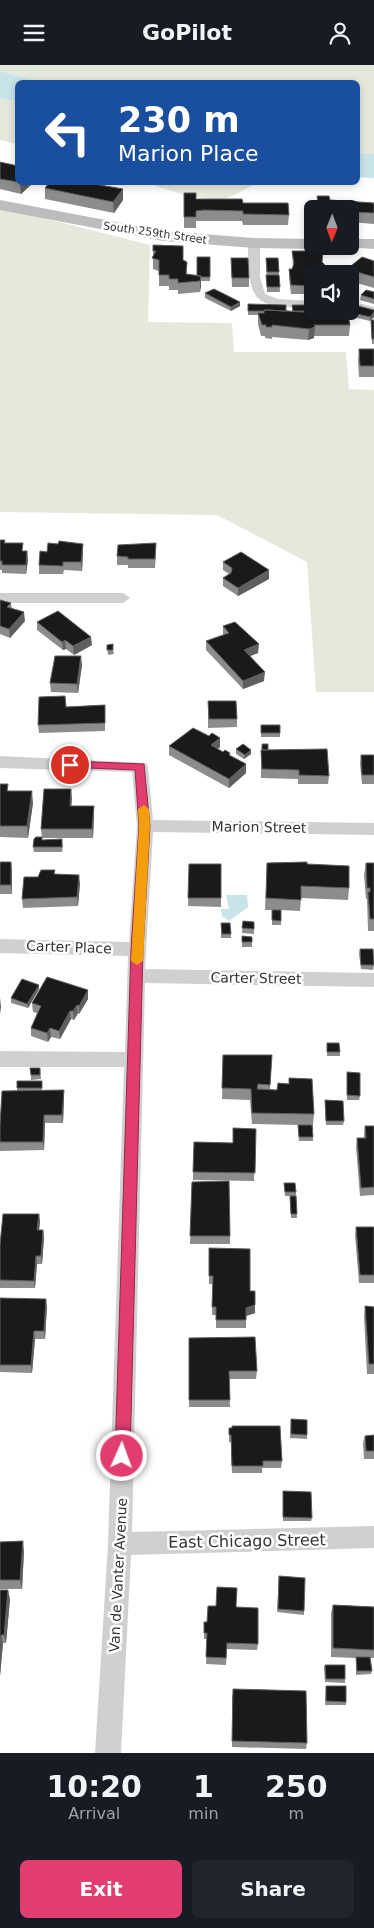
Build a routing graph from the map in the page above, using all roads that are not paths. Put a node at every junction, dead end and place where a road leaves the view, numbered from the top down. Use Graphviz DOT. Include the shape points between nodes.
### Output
graph roads {
  1 [pos="0,205"];
  2 [pos="254,243"];
  3 [pos="304,243"];
  4 [pos="359,244"];
  5 [pos="374,244"];
  6 [pos="304,304"];
  7 [pos="359,307"];
  8 [pos="374,311"];
  9 [pos="0,597"];
  10 [pos="123,598"];
  11 [pos="0,762"];
  12 [pos="145,826"];
  13 [pos="374,829"];
  14 [pos="0,946"];
  15 [pos="137,949"];
  16 [pos="137,976"];
  17 [pos="374,980"];
  18 [pos="0,1059"];
  19 [pos="135,1060"];
  20 [pos="374,1537"];
  21 [pos="120,1544"];
  22 [pos="108,1753"];
  1 -- 2 [label="street, South 259th Street" via="119,229 209,241"];
  2 -- 3 [label="street, South 259th Street"];
  2 -- 6 [label="street" via="256,292 267,301"];
  4 -- 5 [label="street"];
  7 -- 8 [label="street"];
  9 -- 10 [label="street"];
  11 -- 12 [label="street, Van de Vanter Avenue" via="140,767"];
  12 -- 13 [label="street, Marion Street"];
  12 -- 15 [label="street, Van de Vanter Avenue"];
  14 -- 15 [label="street, Carter Place"];
  15 -- 16 [label="street, Van de Vanter Avenue"];
  16 -- 17 [label="street, Carter Street"];
  16 -- 19 [label="street, Van de Vanter Avenue"];
  18 -- 19 [label="street"];
  19 -- 21 [label="street, Van de Vanter Avenue"];
  20 -- 21 [label="street, East Chicago Street"];
  21 -- 22 [label="street, Van de Vanter Avenue"];
}
